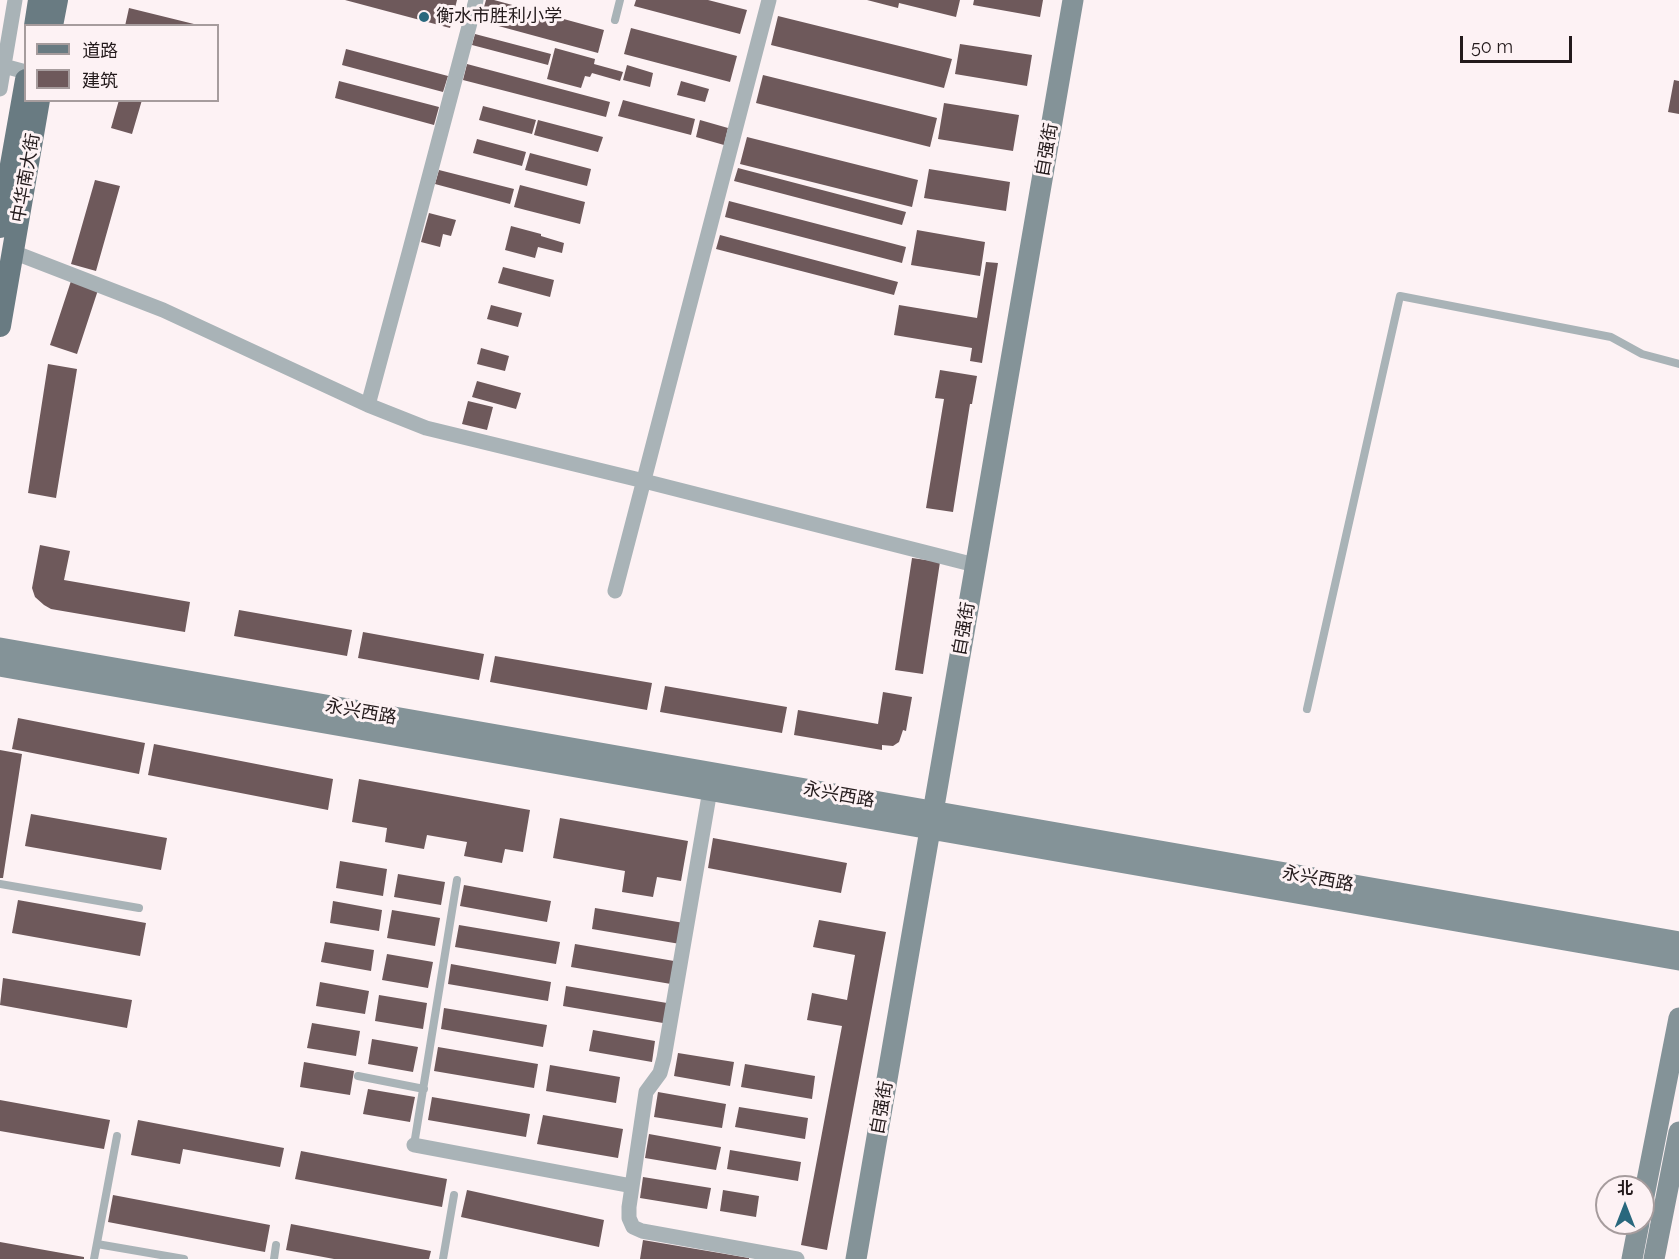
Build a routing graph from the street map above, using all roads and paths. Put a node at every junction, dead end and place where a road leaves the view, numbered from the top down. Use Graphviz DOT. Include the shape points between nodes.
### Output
graph roads {
  1 [pos="15,0"];
  2 [pos="39,0"];
  3 [pos="57,0"];
  4 [pos="476,0"];
  5 [pos="620,0"];
  6 [pos="769,0"];
  7 [pos="1073,0"];
  8 [pos="615,20"];
  9 [pos="35,24"];
  10 [pos="52,24"];
  11 [pos="2,66"];
  12 [pos="24,72"];
  13 [pos="0,89"];
  14 [pos="24,91"];
  15 [pos="39,102"];
  16 [pos="0,227"];
  17 [pos="13,252"];
  18 [pos="0,326"];
  19 [pos="1679,364"];
  20 [pos="368,405"];
  21 [pos="644,481"];
  22 [pos="975,565"];
  23 [pos="615,591"];
  24 [pos="0,648"];
  25 [pos="0,666"];
  26 [pos="1306,709"];
  27 [pos="710,790"];
  28 [pos="932,820"];
  29 [pos="458,880"];
  30 [pos="0,884"];
  31 [pos="139,908"];
  32 [pos="1679,942"];
  33 [pos="1679,960"];
  34 [pos="1679,1018"];
  35 [pos="358,1076"];
  36 [pos="424,1089"];
  37 [pos="1679,1132"];
  38 [pos="117,1136"];
  39 [pos="414,1145"];
  40 [pos="1648,1175"];
  41 [pos="632,1186"];
  42 [pos="454,1196"];
  43 [pos="1637,1235"];
  44 [pos="97,1244"];
  45 [pos="276,1245"];
  46 [pos="94,1259"];
  47 [pos="184,1259"];
  48 [pos="273,1259"];
  49 [pos="443,1259"];
  50 [pos="797,1259"];
  51 [pos="856,1259"];
  52 [pos="1632,1259"];
  53 [pos="1654,1259"];
  1 -- 11 [label="street"];
  2 -- 9 [label="main road"];
  3 -- 10 [label="main road"];
  4 -- 20 [label="street"];
  5 -- 8 [label="lane"];
  6 -- 21 [label="street"];
  7 -- 22 [label="main road, 自强街"];
  11 -- 12 [label="street"];
  11 -- 13 [label="street"];
  14 -- 16 [label="main road, 中华南大街"];
  15 -- 17 [label="main road, 中华南大街"];
  17 -- 18 [label="main road, 中华南大街"];
  17 -- 20 [label="street" via="163,310"];
  19 -- 26 [label="lane" via="1642,354 1611,337 1400,297"];
  20 -- 21 [label="street" via="426,428"];
  21 -- 22 [label="street"];
  21 -- 23 [label="street"];
  22 -- 28 [label="main road, 自强街"];
  24 -- 28 [label="main road, 永兴西路"];
  25 -- 27 [label="main road, 永兴西路"];
  27 -- 28 [label="main road, 永兴西路"];
  27 -- 41 [label="street" via="664,1058 660,1073 646,1092"];
  28 -- 32 [label="main road, 永兴西路"];
  28 -- 33 [label="main road, 永兴西路"];
  28 -- 51 [label="main road, 自强街"];
  29 -- 36 [label="lane"];
  30 -- 31 [label="lane"];
  34 -- 40 [label="main road"];
  35 -- 36 [label="lane"];
  36 -- 39 [label="lane"];
  37 -- 53 [label="main road"];
  38 -- 44 [label="lane"];
  39 -- 41 [label="street"];
  41 -- 50 [label="street" via="628,1218 633,1227 642,1231"];
  42 -- 49 [label="lane"];
  43 -- 52 [label="main road"];
  44 -- 46 [label="lane"];
  44 -- 47 [label="lane"];
  45 -- 48 [label="lane"];
}
